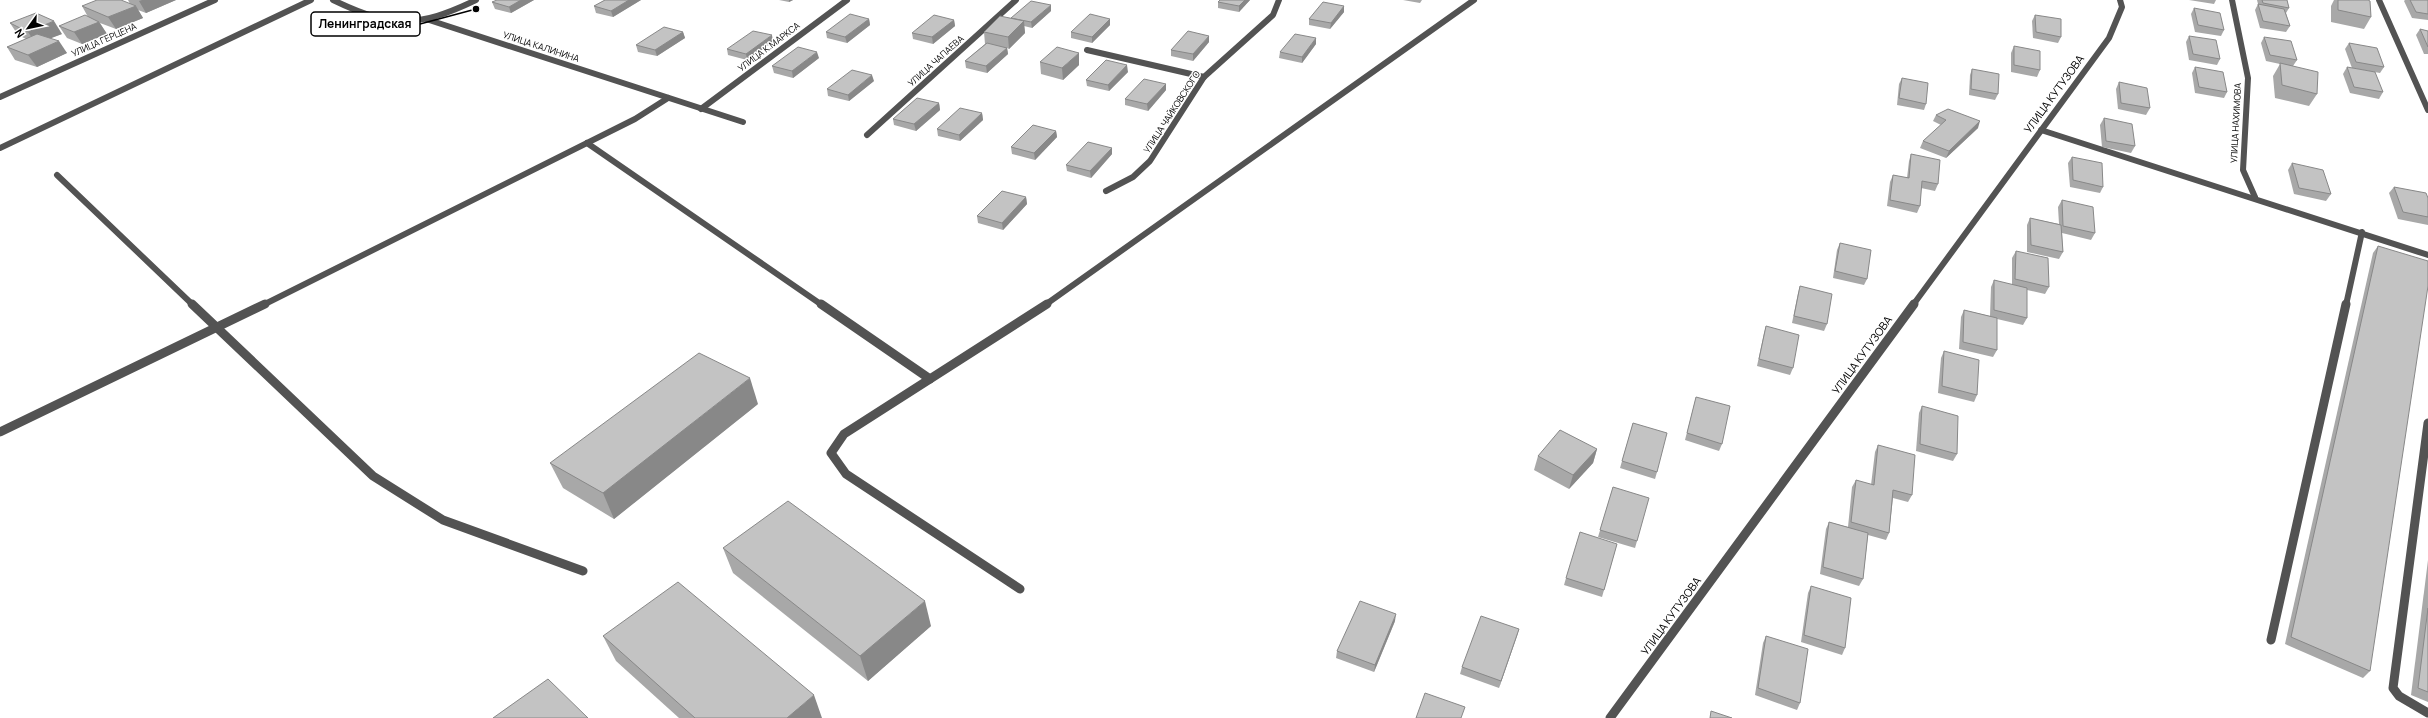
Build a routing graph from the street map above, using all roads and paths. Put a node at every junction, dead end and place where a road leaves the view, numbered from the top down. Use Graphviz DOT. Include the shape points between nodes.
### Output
graph roads {
  1 [pos="215,0"];
  2 [pos="310,0"];
  3 [pos="333,0"];
  4 [pos="476,0"];
  5 [pos="846,0"];
  6 [pos="1016,0"];
  7 [pos="1279,0"];
  8 [pos="1474,0"];
  9 [pos="2120,0"];
  10 [pos="2232,0"];
  11 [pos="2379,0"];
  12 [pos="426,19"];
  13 [pos="1088,50"];
  14 [pos="1204,76"];
  15 [pos="0,97"];
  16 [pos="668,98"];
  17 [pos="702,109"];
  18 [pos="2428,110"];
  19 [pos="743,122"];
  20 [pos="2041,130"];
  21 [pos="867,135"];
  22 [pos="587,143"];
  23 [pos="0,148"];
  24 [pos="57,175"];
  25 [pos="1106,191"];
  26 [pos="2255,197"];
  27 [pos="2362,232"];
  28 [pos="2428,255"];
  29 [pos="217,328"];
  30 [pos="930,379"];
  31 [pos="2428,422"];
  32 [pos="0,432"];
  33 [pos="584,571"];
  34 [pos="1020,589"];
  35 [pos="2271,640"];
  36 [pos="2428,713"];
  37 [pos="1610,718"];
  1 -- 15 [label="street, УЛИЦА ГЕРЦЕНА"];
  2 -- 23 [label="street"];
  3 -- 12 [label="street, УЛИЦА КАЛИНИНА" via="376,20 393,22"];
  4 -- 12 [label="street" via="446,14"];
  5 -- 17 [label="street, УЛИЦА К.МАРКСА"];
  6 -- 21 [label="street, УЛИЦА ЧАПАЕВА"];
  7 -- 14 [label="street, УЛИЦА ЧАЙКОВСКОГО" via="1273,14"];
  8 -- 30 [label="street" via="1040,308"];
  9 -- 20 [label="street, УЛИЦА КУТУЗОВА" via="2122,7 2109,38"];
  10 -- 26 [label="street, УЛИЦА НАХИМОВА" via="2248,78 2243,170"];
  11 -- 18 [label="street"];
  12 -- 16 [label="street, УЛИЦА КАЛИНИНА"];
  13 -- 14 [label="street"];
  14 -- 25 [label="street, УЛИЦА ЧАЙКОВСКОГО" via="1150,160 1133,177"];
  16 -- 17 [label="street, УЛИЦА КАЛИНИНА"];
  16 -- 22 [label="street" via="635,119"];
  17 -- 19 [label="street, УЛИЦА КАЛИНИНА"];
  20 -- 26 [label="street"];
  20 -- 37 [label="street, УЛИЦА КУТУЗОВА"];
  22 -- 29 [label="street"];
  22 -- 30 [label="street"];
  24 -- 29 [label="street"];
  26 -- 27 [label="street"];
  27 -- 28 [label="street"];
  27 -- 35 [label="street"];
  29 -- 32 [label="street"];
  29 -- 33 [label="street" via="373,476 443,520"];
  30 -- 34 [label="street" via="844,434 831,453 846,474"];
  31 -- 36 [label="street" via="2393,688 2399,696"];
}
